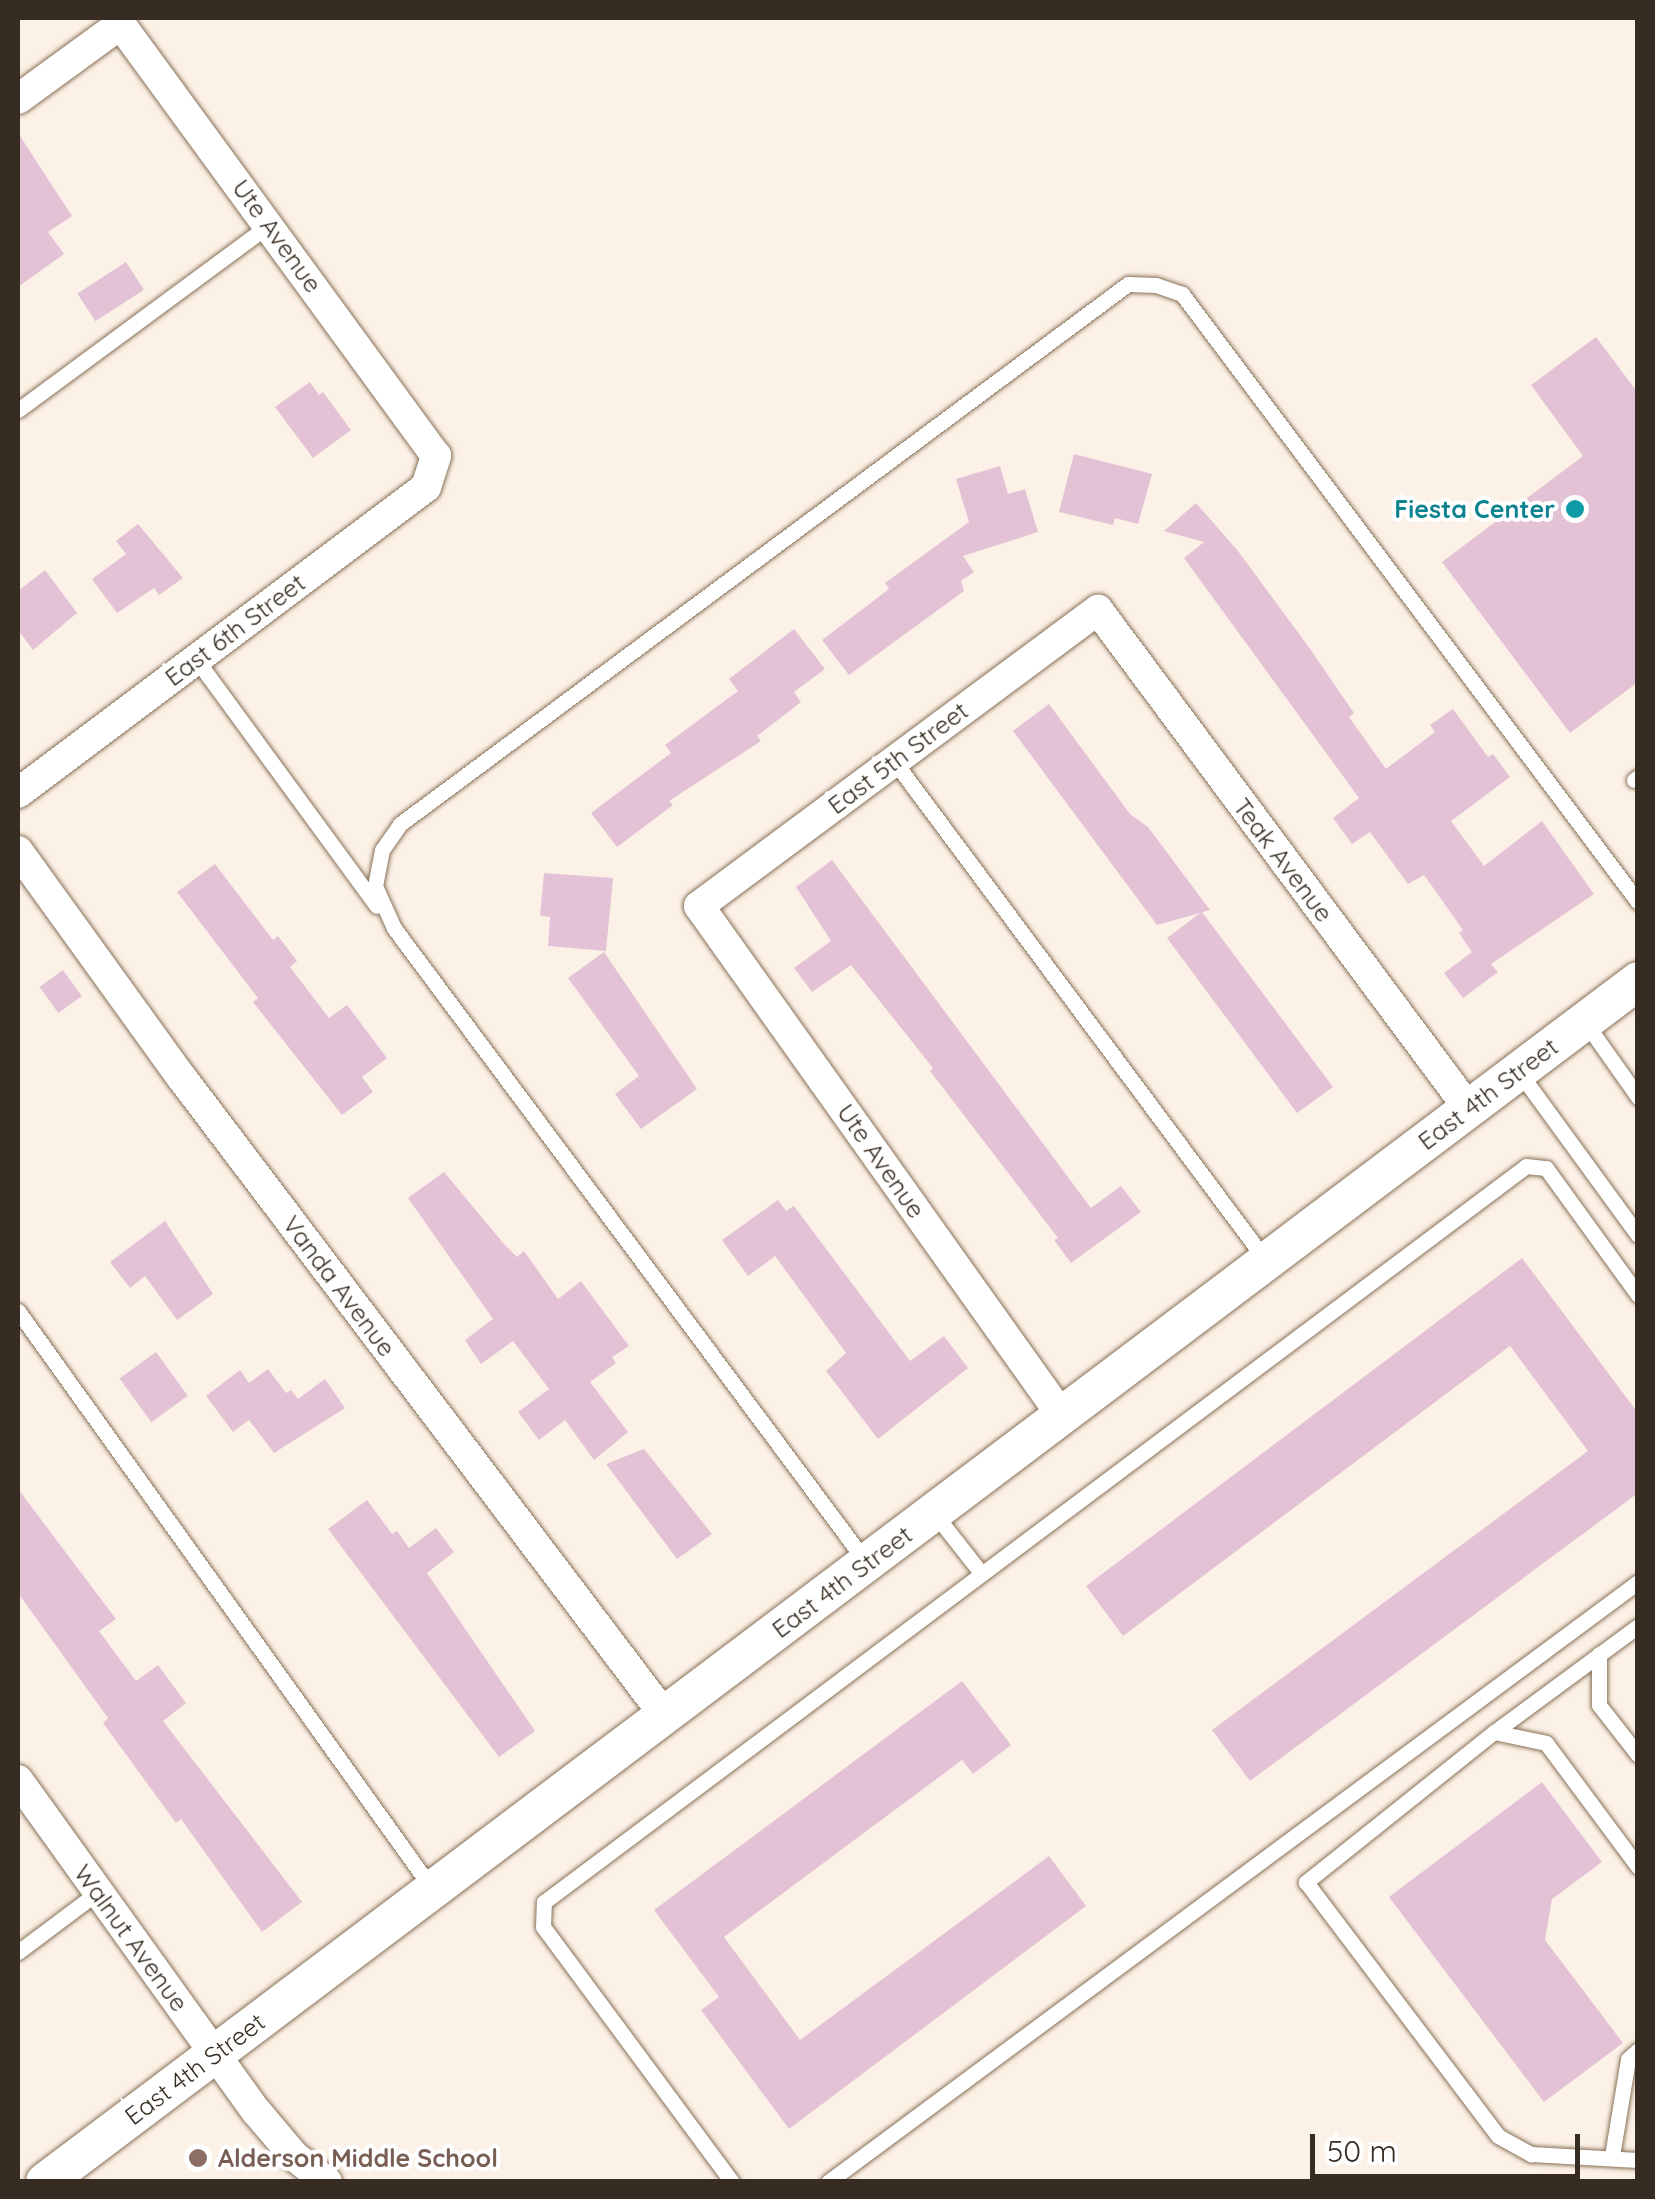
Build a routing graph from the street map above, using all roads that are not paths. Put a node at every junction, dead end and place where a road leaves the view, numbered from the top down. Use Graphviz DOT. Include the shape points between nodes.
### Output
graph roads {
  1 [pos="118,21"];
  2 [pos="18,99"];
  3 [pos="270,224"];
  4 [pos="18,410"];
  5 [pos="436,456"];
  6 [pos="1098,610"];
  7 [pos="196,659"];
  8 [pos="894,762"];
  9 [pos="18,793"];
  10 [pos="18,851"];
  11 [pos="1638,902"];
  12 [pos="699,906"];
  13 [pos="394,928"];
  14 [pos="1638,982"];
  15 [pos="1584,1022"];
  16 [pos="1518,1072"];
  17 [pos="1638,1097"];
  18 [pos="1469,1109"];
  19 [pos="1638,1234"];
  20 [pos="1267,1262"];
  21 [pos="1638,1295"];
  22 [pos="18,1311"];
  23 [pos="1062,1416"];
  24 [pos="934,1513"];
  25 [pos="867,1563"];
  26 [pos="981,1573"];
  27 [pos="1638,1582"];
  28 [pos="1638,1626"];
  29 [pos="1600,1654"];
  30 [pos="665,1716"];
  31 [pos="1494,1732"];
  32 [pos="1638,1755"];
  33 [pos="18,1780"];
  34 [pos="1638,1866"];
  35 [pos="434,1890"];
  36 [pos="98,1892"];
  37 [pos="18,1952"];
  38 [pos="1638,2050"];
  39 [pos="215,2054"];
  40 [pos="1612,2156"];
  41 [pos="1638,2160"];
  42 [pos="45,2182"];
  43 [pos="327,2182"];
  44 [pos="732,2182"];
  45 [pos="828,2182"];
  1 -- 2 [label="street"];
  1 -- 3 [label="street, Ute Avenue"];
  3 -- 4 [label="lane"];
  3 -- 5 [label="street, Ute Avenue"];
  5 -- 7 [label="street, East 6th Street" via="426,487"];
  6 -- 8 [label="street, East 5th Street"];
  6 -- 18 [label="street, Teak Avenue"];
  7 -- 9 [label="street, East 6th Street"];
  7 -- 13 [label="lane"];
  8 -- 12 [label="street, East 5th Street"];
  8 -- 20 [label="lane"];
  10 -- 30 [label="street, Vanda Avenue"];
  11 -- 13 [label="lane" via="1182,294 1128,284 400,824 382,850 375,886"];
  12 -- 23 [label="street, Ute Avenue"];
  13 -- 25 [label="lane"];
  14 -- 15 [label="street, East 4th Street"];
  15 -- 16 [label="street, East 4th Street"];
  15 -- 17 [label="lane"];
  16 -- 18 [label="street, East 4th Street"];
  16 -- 19 [label="lane"];
  18 -- 20 [label="street, East 4th Street"];
  20 -- 23 [label="street, East 4th Street"];
  21 -- 26 [label="lane" via="1546,1168 1526,1166"];
  22 -- 35 [label="lane"];
  23 -- 24 [label="street, East 4th Street"];
  24 -- 25 [label="street, East 4th Street"];
  24 -- 26 [label="lane"];
  25 -- 30 [label="street, East 4th Street"];
  26 -- 44 [label="lane" via="544,1902 543,1927"];
  27 -- 45 [label="lane"];
  28 -- 29 [label="lane"];
  29 -- 31 [label="lane"];
  29 -- 32 [label="lane" via="1600,1705"];
  30 -- 35 [label="street, East 4th Street"];
  31 -- 34 [label="lane" via="1546,1743"];
  31 -- 40 [label="lane" via="1306,1882 1498,2136 1531,2154"];
  33 -- 36 [label="street, Walnut Avenue"];
  35 -- 39 [label="street, East 4th Street"];
  36 -- 37 [label="lane"];
  36 -- 39 [label="street, Walnut Avenue"];
  38 -- 40 [label="lane" via="1628,2060"];
  39 -- 42 [label="street, East 4th Street"];
  39 -- 43 [label="street, Walnut Avenue" via="277,2138"];
  40 -- 41 [label="lane"];
}
